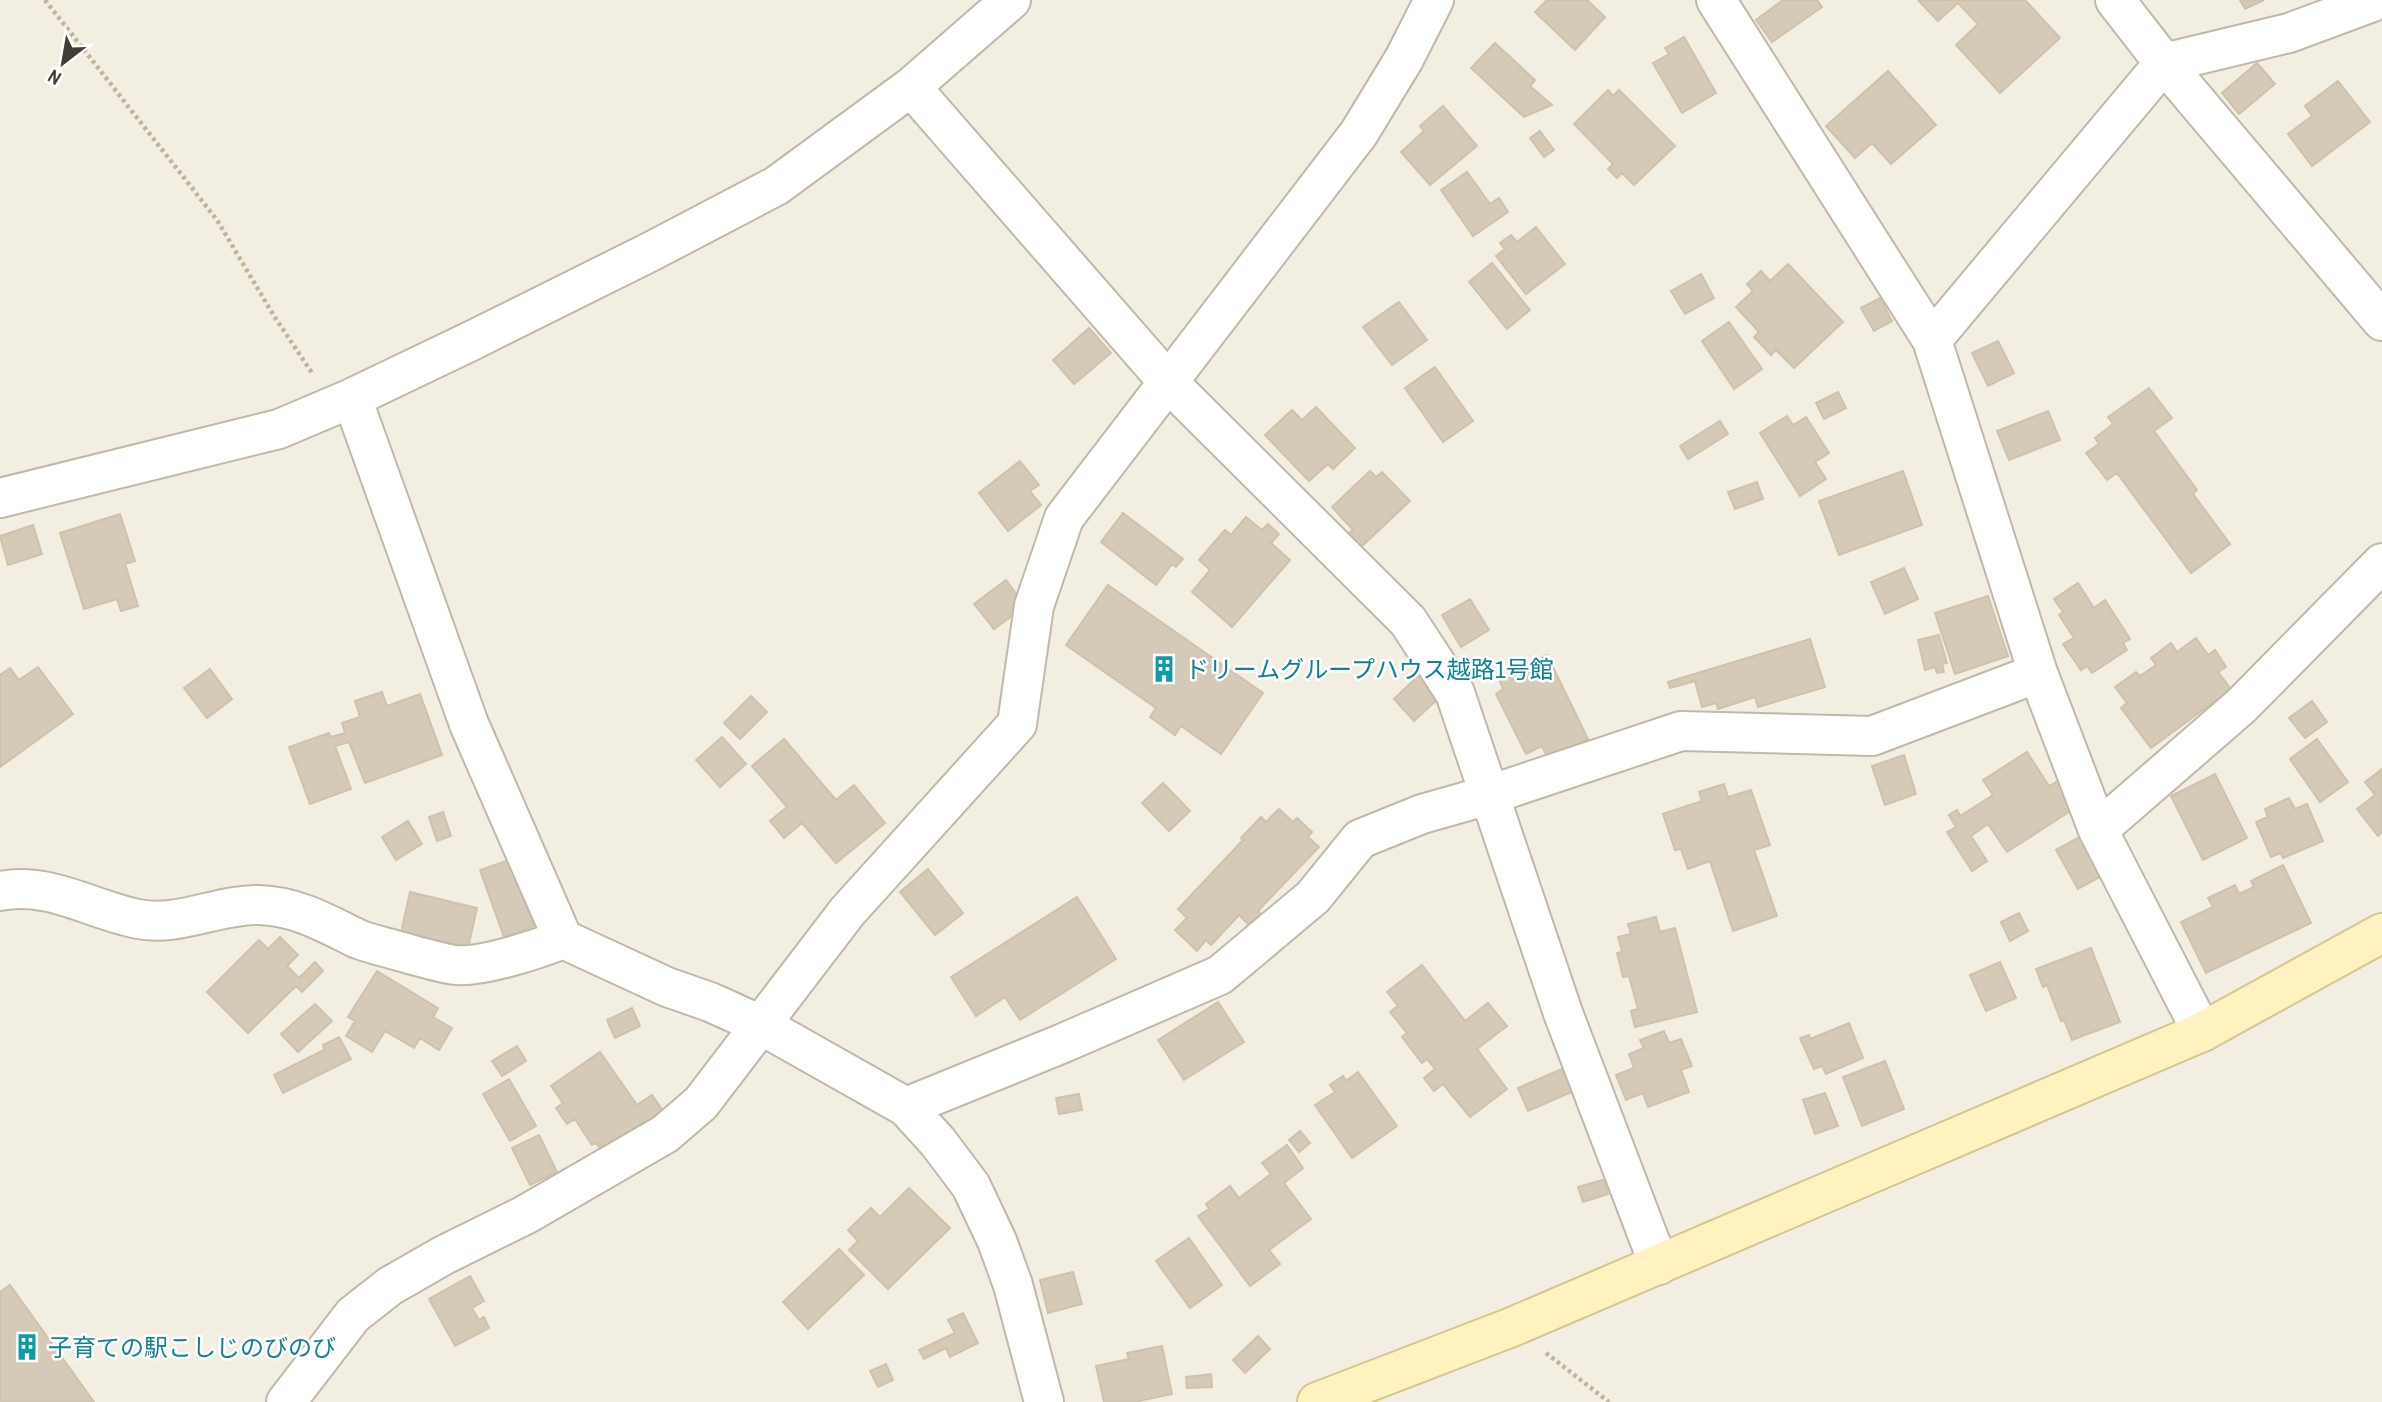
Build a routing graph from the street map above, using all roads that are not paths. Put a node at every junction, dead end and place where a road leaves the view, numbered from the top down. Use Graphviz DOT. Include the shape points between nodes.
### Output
graph roads {
  1 [pos="1012,0"];
  2 [pos="1434,0"];
  3 [pos="1716,0"];
  4 [pos="2115,0"];
  5 [pos="2378,0"];
  6 [pos="2164,63"];
  7 [pos="911,87"];
  8 [pos="2382,321"];
  9 [pos="1932,340"];
  10 [pos="1169,383"];
  11 [pos="343,402"];
  12 [pos="0,498"];
  13 [pos="2382,563"];
  14 [pos="2038,673"];
  15 [pos="1489,795"];
  16 [pos="2098,830"];
  17 [pos="0,891"];
  18 [pos="2382,933"];
  19 [pos="563,939"];
  20 [pos="761,1025"];
  21 [pos="2202,1032"];
  22 [pos="906,1107"];
  23 [pos="1659,1265"];
  24 [pos="286,1402"];
  25 [pos="1044,1402"];
  26 [pos="1317,1402"];
  1 -- 7 [label="street"];
  2 -- 10 [label="street" via="1359,134"];
  3 -- 9 [label="street"];
  4 -- 6 [label="street"];
  5 -- 6 [label="street" via="2288,33"];
  6 -- 8 [label="street"];
  6 -- 9 [label="street"];
  7 -- 10 [label="street"];
  7 -- 11 [label="street" via="776,186"];
  9 -- 14 [label="street"];
  10 -- 15 [label="street" via="1408,621 1455,693"];
  10 -- 20 [label="street" via="1064,517 1034,606 1017,723 847,912"];
  11 -- 12 [label="street" via="279,429"];
  11 -- 19 [label="street" via="469,724"];
  13 -- 16 [label="street" via="2241,706"];
  14 -- 15 [label="street" via="1872,736 1681,731"];
  14 -- 16 [label="street"];
  15 -- 22 [label="street" via="1422,814 1360,839 1313,897 1220,975"];
  15 -- 23 [label="street" via="1563,1013"];
  16 -- 21 [label="street"];
  17 -- 19 [label="street" via="19,887 43,890 140,920 188,918 258,905 287,909 316,917 361,940 457,965 539,949"];
  18 -- 21 [label="street"];
  19 -- 20 [label="street"];
  20 -- 22 [label="street"];
  20 -- 24 [label="street" via="701,1103 665,1134 390,1286 353,1315"];
  21 -- 23 [label="street"];
  22 -- 25 [label="street" via="971,1186 997,1241"];
  23 -- 26 [label="street"];
}
